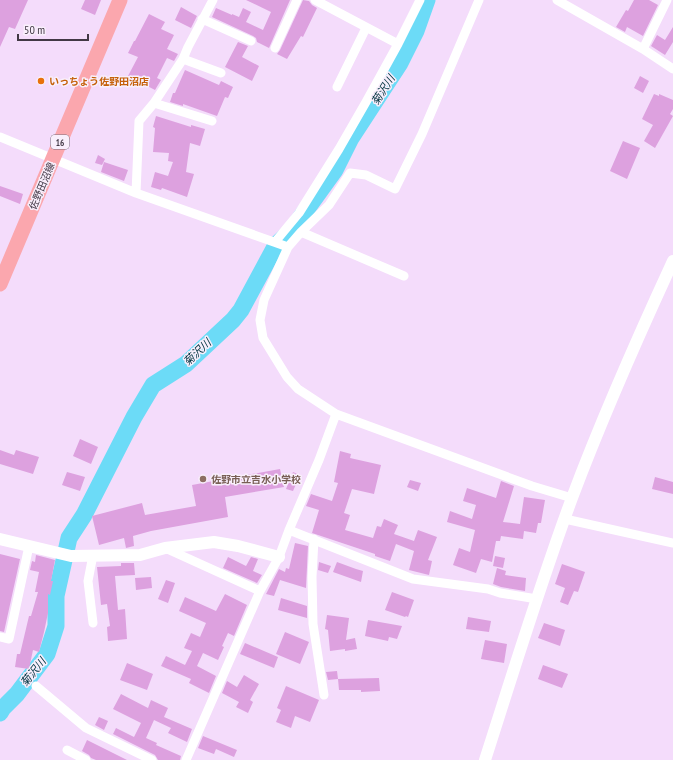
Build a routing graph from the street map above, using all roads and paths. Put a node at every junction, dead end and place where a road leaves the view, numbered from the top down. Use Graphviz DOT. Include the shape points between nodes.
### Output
graph roads {
  1 [pos="120,0"];
  2 [pos="213,0"];
  3 [pos="297,0"];
  4 [pos="315,0"];
  5 [pos="420,0"];
  6 [pos="479,0"];
  7 [pos="557,0"];
  8 [pos="668,0"];
  9 [pos="202,18"];
  10 [pos="366,28"];
  11 [pos="251,41"];
  12 [pos="398,44"];
  13 [pos="275,48"];
  14 [pos="643,50"];
  15 [pos="183,59"];
  16 [pos="673,69"];
  17 [pos="221,73"];
  18 [pos="337,87"];
  19 [pos="154,103"];
  20 [pos="212,121"];
  21 [pos="0,137"];
  22 [pos="54,158"];
  23 [pos="136,193"];
  24 [pos="301,232"];
  25 [pos="275,242"];
  26 [pos="288,247"];
  27 [pos="671,268"];
  28 [pos="404,276"];
  29 [pos="0,284"];
  30 [pos="336,414"];
  31 [pos="572,498"];
  32 [pos="565,519"];
  33 [pos="289,530"];
  34 [pos="0,539"];
  35 [pos="314,539"];
  36 [pos="673,543"];
  37 [pos="29,546"];
  38 [pos="166,548"];
  39 [pos="93,555"];
  40 [pos="279,557"];
  41 [pos="260,592"];
  42 [pos="537,599"];
  43 [pos="93,623"];
  44 [pos="0,637"];
  45 [pos="36,686"];
  46 [pos="324,695"];
  47 [pos="67,750"];
  48 [pos="86,760"];
  49 [pos="152,760"];
  50 [pos="186,760"];
  51 [pos="485,760"];
  1 -- 22 [label="main road, 佐野田沼線 / 16"];
  2 -- 9 [label="street"];
  3 -- 13 [label="street"];
  4 -- 10 [label="street"];
  5 -- 12 [label="street"];
  6 -- 24 [label="street" via="422,134 395,189 366,175 350,173 329,205"];
  7 -- 14 [label="street"];
  8 -- 14 [label="street"];
  9 -- 11 [label="street"];
  9 -- 15 [label="street"];
  10 -- 12 [label="street"];
  10 -- 18 [label="street"];
  12 -- 25 [label="street" via="308,199"];
  14 -- 16 [label="street"];
  15 -- 17 [label="street"];
  15 -- 19 [label="street"];
  19 -- 20 [label="street"];
  19 -- 23 [label="street" via="139,121"];
  21 -- 22 [label="street"];
  22 -- 23 [label="street"];
  22 -- 29 [label="main road, 佐野田沼線 / 16"];
  23 -- 25 [label="street"];
  24 -- 26 [label="street"];
  24 -- 28 [label="street"];
  25 -- 26 [label="street"];
  26 -- 30 [label="street" via="264,300 260,320 264,338 287,377 298,389"];
  27 -- 31 [label="street" via="651,309"];
  30 -- 31 [label="street" via="532,486"];
  30 -- 33 [label="street"];
  31 -- 32 [label="street"];
  32 -- 36 [label="street"];
  32 -- 42 [label="street"];
  33 -- 35 [label="street"];
  33 -- 40 [label="street"];
  34 -- 37 [label="street"];
  35 -- 42 [label="street" via="413,579 488,589"];
  35 -- 46 [label="street" via="313,624"];
  37 -- 39 [label="street" via="71,556"];
  37 -- 44 [label="street" via="9,639"];
  38 -- 39 [label="street" via="140,555"];
  38 -- 40 [label="street" via="214,542"];
  38 -- 41 [label="street"];
  39 -- 43 [label="street" via="88,582"];
  40 -- 41 [label="street"];
  41 -- 50 [label="street"];
  42 -- 51 [label="street"];
  45 -- 49 [label="street" via="86,728"];
  47 -- 48 [label="street"];
}
